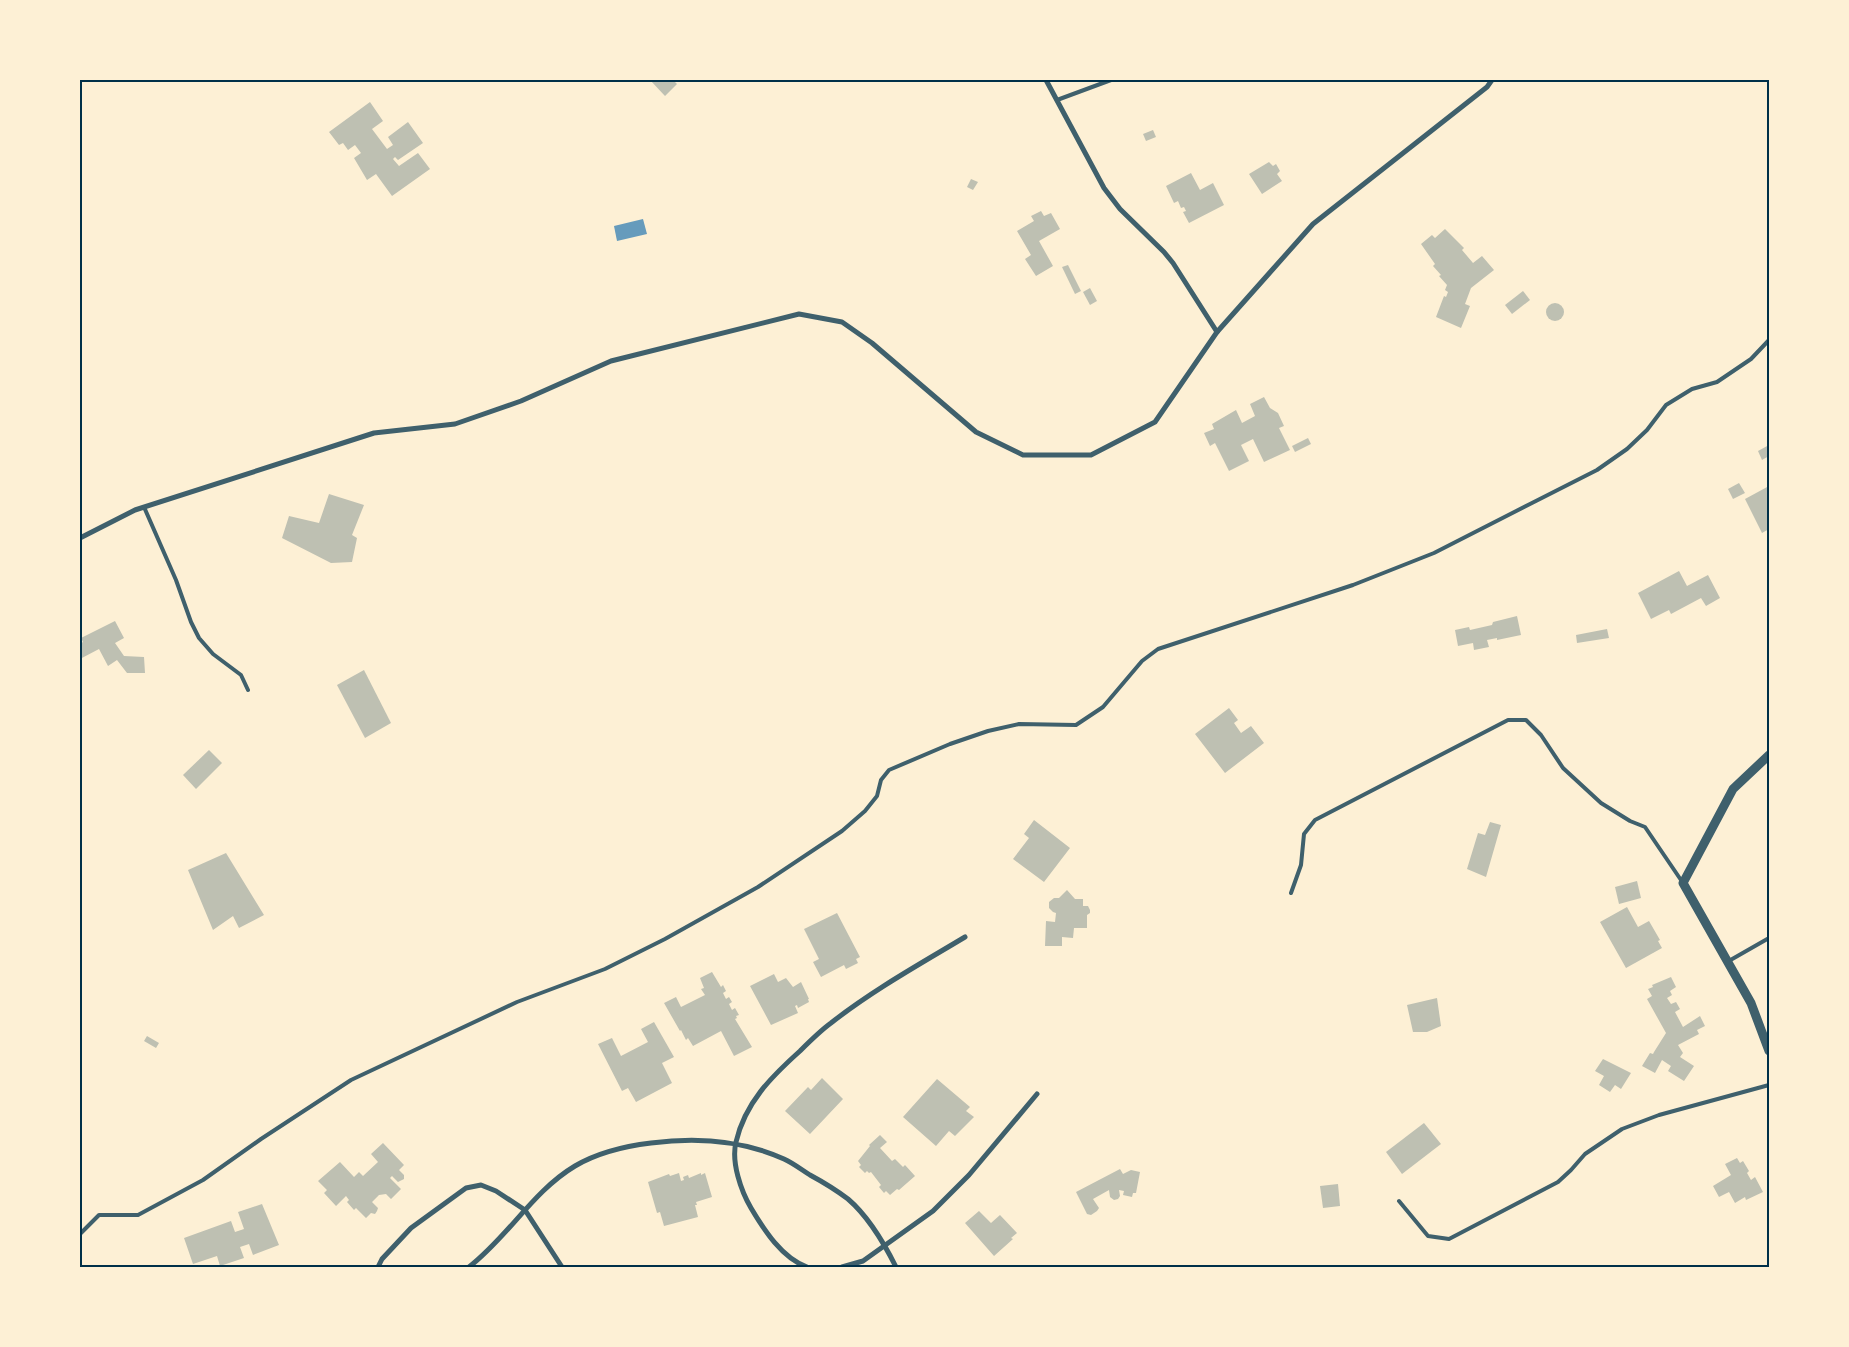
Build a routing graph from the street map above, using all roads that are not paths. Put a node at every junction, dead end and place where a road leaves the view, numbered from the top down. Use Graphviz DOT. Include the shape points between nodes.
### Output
graph roads {
  1 [pos="1046,80"];
  2 [pos="1111,80"];
  3 [pos="1492,80"];
  4 [pos="1057,100"];
  5 [pos="1217,332"];
  6 [pos="1769,340"];
  7 [pos="144,507"];
  8 [pos="80,538"];
  9 [pos="248,690"];
  10 [pos="1769,755"];
  11 [pos="1683,883"];
  12 [pos="1290,893"];
  13 [pos="965,937"];
  14 [pos="1769,938"];
  15 [pos="1727,962"];
  16 [pos="1769,1051"];
  17 [pos="1769,1085"];
  18 [pos="1037,1094"];
  19 [pos="735,1144"];
  20 [pos="1399,1201"];
  21 [pos="525,1210"];
  22 [pos="80,1234"];
  23 [pos="885,1246"];
  24 [pos="378,1267"];
  25 [pos="469,1267"];
  26 [pos="562,1267"];
  27 [pos="807,1267"];
  28 [pos="842,1267"];
  29 [pos="896,1267"];
  1 -- 4 [label="street"];
  2 -- 4 [label="lane"];
  3 -- 5 [label="street" via="1402,156 1313,224"];
  4 -- 5 [label="street" via="1104,188 1168,258"];
  5 -- 7 [label="street" via="1155,422 1091,455 1023,455 976,432 872,343 842,322 799,314 611,361 522,401 455,424 374,433"];
  6 -- 22 [label="lane" via="1751,359 1717,382 1692,389 1666,405 1627,450 1597,470 1425,556 1353,585 1158,649 1142,660 1102,707 1076,725 1019,724 950,744 889,770 881,780 877,796 865,811 842,831 758,887 606,969 517,1002 351,1080 203,1180 138,1215 99,1215"];
  7 -- 8 [label="street"];
  7 -- 9 [label="lane" via="199,638 213,654 241,675"];
  10 -- 11 [label="street" via="1733,789"];
  11 -- 12 [label="lane" via="1645,827 1601,803 1563,768 1541,735 1526,720 1508,720 1315,820 1304,834 1301,865"];
  11 -- 15 [label="street"];
  13 -- 19 [label="street" via="874,991 830,1023 764,1085 749,1107"];
  14 -- 15 [label="lane"];
  15 -- 16 [label="street" via="1751,1003"];
  17 -- 20 [label="lane" via="1659,1115 1622,1129 1585,1154 1558,1182 1449,1239 1428,1236"];
  18 -- 23 [label="street" via="969,1175 933,1210"];
  19 -- 21 [label="street" via="670,1140 605,1154 576,1166 547,1187"];
  19 -- 23 [label="street" via="785,1159 849,1200"];
  19 -- 27 [label="street" via="737,1177 746,1200 779,1247 796,1263"];
  21 -- 24 [label="street" via="481,1185 466,1188 411,1228"];
  21 -- 25 [label="street"];
  21 -- 26 [label="street"];
  23 -- 28 [label="street" via="863,1261"];
  23 -- 29 [label="street"];
}
